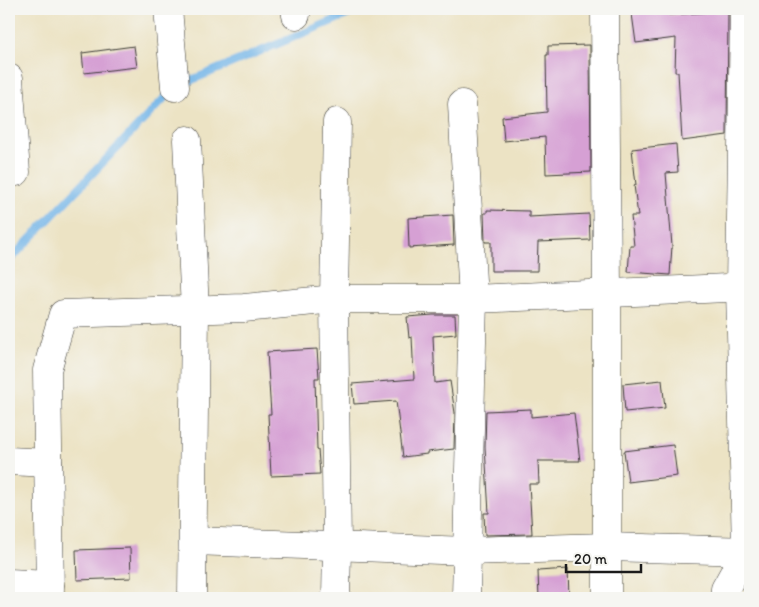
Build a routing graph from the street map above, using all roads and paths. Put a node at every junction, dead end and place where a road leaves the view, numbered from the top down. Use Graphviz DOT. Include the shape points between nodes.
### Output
graph roads {
  1 [pos="168,9"];
  2 [pos="605,9"];
  3 [pos="744,9"];
  4 [pos="9,78"];
  5 [pos="175,87"];
  6 [pos="462,104"];
  7 [pos="337,122"];
  8 [pos="187,140"];
  9 [pos="16,172"];
  10 [pos="745,288"];
  11 [pos="607,294"];
  12 [pos="334,299"];
  13 [pos="473,299"];
  14 [pos="195,310"];
  15 [pos="9,462"];
  16 [pos="48,463"];
  17 [pos="193,541"];
  18 [pos="337,547"];
  19 [pos="607,547"];
  20 [pos="468,551"];
  21 [pos="748,551"];
  22 [pos="9,583"];
  23 [pos="50,592"];
  24 [pos="192,598"];
  25 [pos="336,598"];
  26 [pos="466,598"];
  27 [pos="607,598"];
  28 [pos="724,598"];
  1 -- 5 [label="street"];
  2 -- 11 [label="street"];
  3 -- 10 [label="street"];
  4 -- 9 [label="street"];
  6 -- 13 [label="street"];
  7 -- 12 [label="street"];
  8 -- 14 [label="street"];
  10 -- 11 [label="street"];
  10 -- 21 [label="street"];
  11 -- 13 [label="street"];
  11 -- 19 [label="street"];
  12 -- 13 [label="street"];
  12 -- 14 [label="street"];
  12 -- 18 [label="street"];
  13 -- 20 [label="street"];
  14 -- 16 [label="street" via="64,314 47,370"];
  14 -- 17 [label="street"];
  15 -- 16 [label="street"];
  16 -- 23 [label="street"];
  17 -- 18 [label="street"];
  17 -- 24 [label="street"];
  18 -- 20 [label="street"];
  18 -- 25 [label="street"];
  19 -- 20 [label="street"];
  19 -- 21 [label="street"];
  19 -- 27 [label="street"];
  20 -- 26 [label="street"];
  21 -- 28 [label="street" via="725,589"];
  22 -- 23 [label="street"];
}
